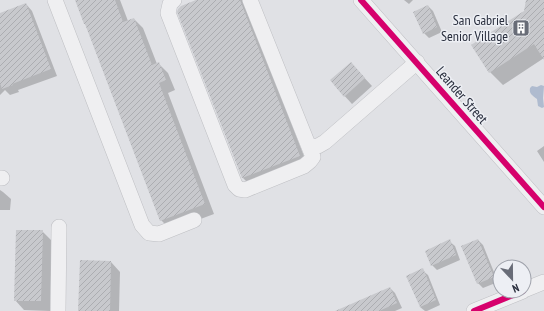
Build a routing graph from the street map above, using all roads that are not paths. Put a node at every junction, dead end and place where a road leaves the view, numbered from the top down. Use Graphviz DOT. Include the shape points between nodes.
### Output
graph roads {
  1 [pos="55,0"];
  2 [pos="174,0"];
  3 [pos="250,0"];
  4 [pos="361,0"];
  5 [pos="417,62"];
  6 [pos="309,147"];
  7 [pos="544,207"];
  8 [pos="194,220"];
  9 [pos="59,227"];
  10 [pos="544,282"];
  11 [pos="532,287"];
  12 [pos="503,299"];
  13 [pos="58,311"];
  14 [pos="474,311"];
  1 -- 8 [label="street" via="142,225 149,233 159,234"];
  2 -- 6 [label="street" via="168,13 235,185 246,190 304,166 313,157"];
  3 -- 6 [label="street"];
  4 -- 5 [label="street, Leander Street"];
  5 -- 6 [label="street" via="325,142"];
  5 -- 7 [label="street, Leander Street"];
  9 -- 13 [label="street"];
  10 -- 11 [label="street"];
  12 -- 14 [label="street"];
}
